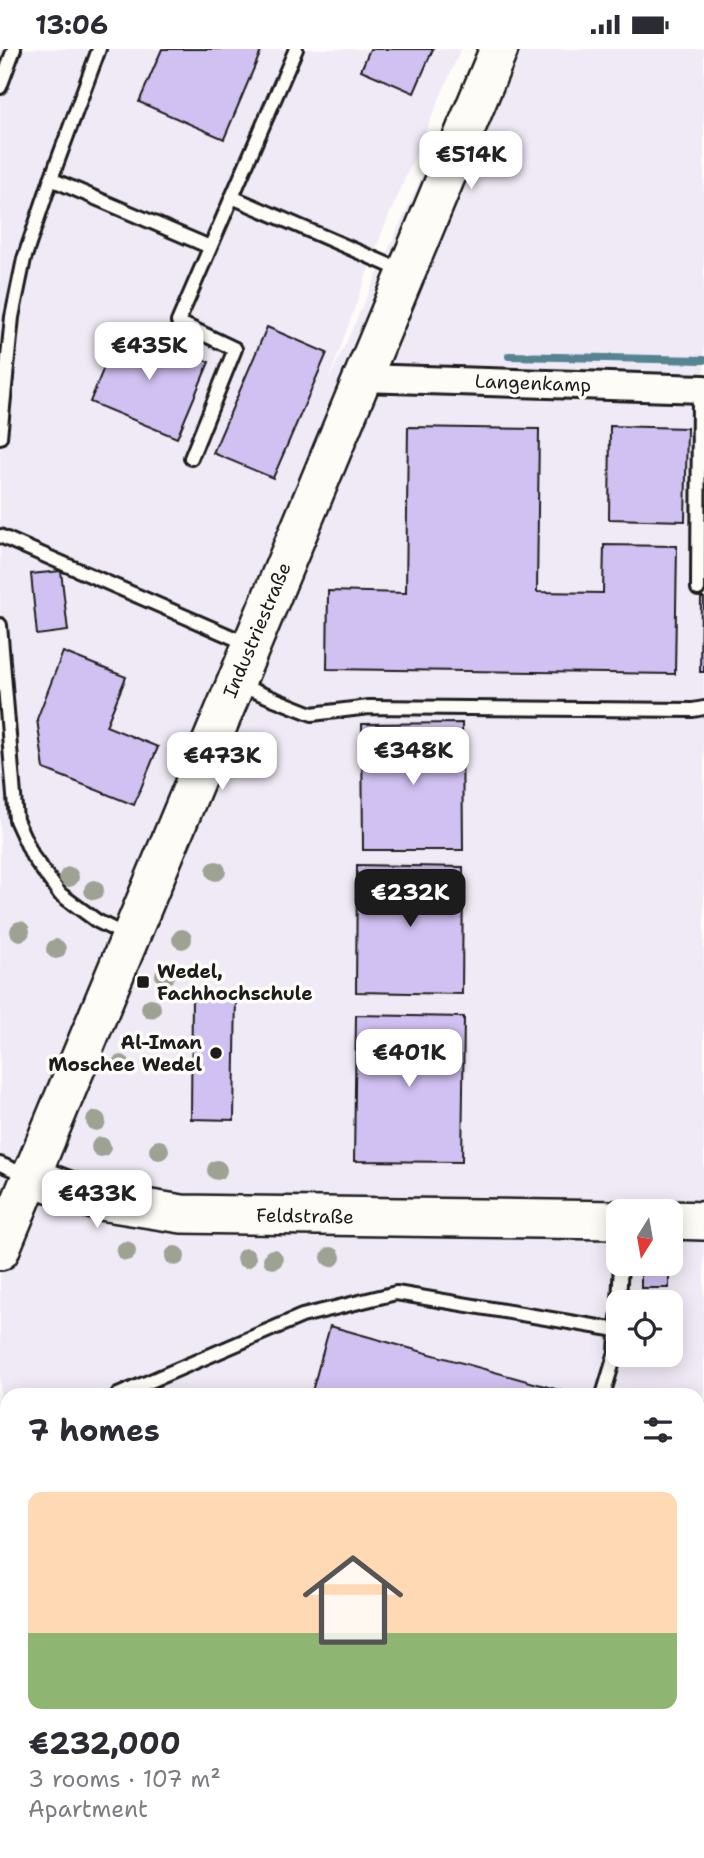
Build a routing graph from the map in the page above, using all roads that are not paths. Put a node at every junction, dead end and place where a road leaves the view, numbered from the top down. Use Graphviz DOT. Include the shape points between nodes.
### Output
graph roads {
  1 [pos="14,49"];
  2 [pos="99,49"];
  3 [pos="296,49"];
  4 [pos="499,49"];
  5 [pos="0,87"];
  6 [pos="51,179"];
  7 [pos="232,197"];
  8 [pos="210,247"];
  9 [pos="406,272"];
  10 [pos="362,378"];
  11 [pos="701,389"];
  12 [pos="0,437"];
  13 [pos="191,458"];
  14 [pos="0,536"];
  15 [pos="698,589"];
  16 [pos="0,625"];
  17 [pos="251,645"];
  18 [pos="235,683"];
  19 [pos="704,708"];
  20 [pos="130,938"];
  21 [pos="15,1170"];
  22 [pos="606,1220"];
  23 [pos="683,1220"];
  24 [pos="704,1221"];
  25 [pos="0,1251"];
  26 [pos="606,1328"];
  27 [pos="611,1367"];
  28 [pos="134,1388"];
  29 [pos="605,1388"];
  1 -- 5 [label="lane"];
  2 -- 6 [label="lane"];
  3 -- 7 [label="lane"];
  4 -- 9 [label="street, Industriestraße"];
  6 -- 8 [label="lane"];
  6 -- 12 [label="lane" via="24,259"];
  7 -- 8 [label="lane"];
  7 -- 9 [label="lane"];
  8 -- 13 [label="lane" via="178,322 235,349"];
  9 -- 10 [label="street, Industriestraße"];
  10 -- 11 [label="street, Langenkamp"];
  10 -- 17 [label="street, Industriestraße"];
  11 -- 15 [label="lane"];
  14 -- 17 [label="lane"];
  16 -- 20 [label="lane" via="16,820 33,857 60,894"];
  17 -- 18 [label="street, Industriestraße"];
  18 -- 19 [label="lane" via="312,714 369,707"];
  18 -- 20 [label="street, Industriestraße"];
  20 -- 21 [label="street, Industriestraße"];
  21 -- 22 [label="street, Feldstraße" via="94,1200 182,1214"];
  21 -- 25 [label="street, Industriestraße"];
  23 -- 24 [label="street"];
  26 -- 28 [label="lane" via="396,1293 302,1316"];
  27 -- 29 [label="lane"];
}
